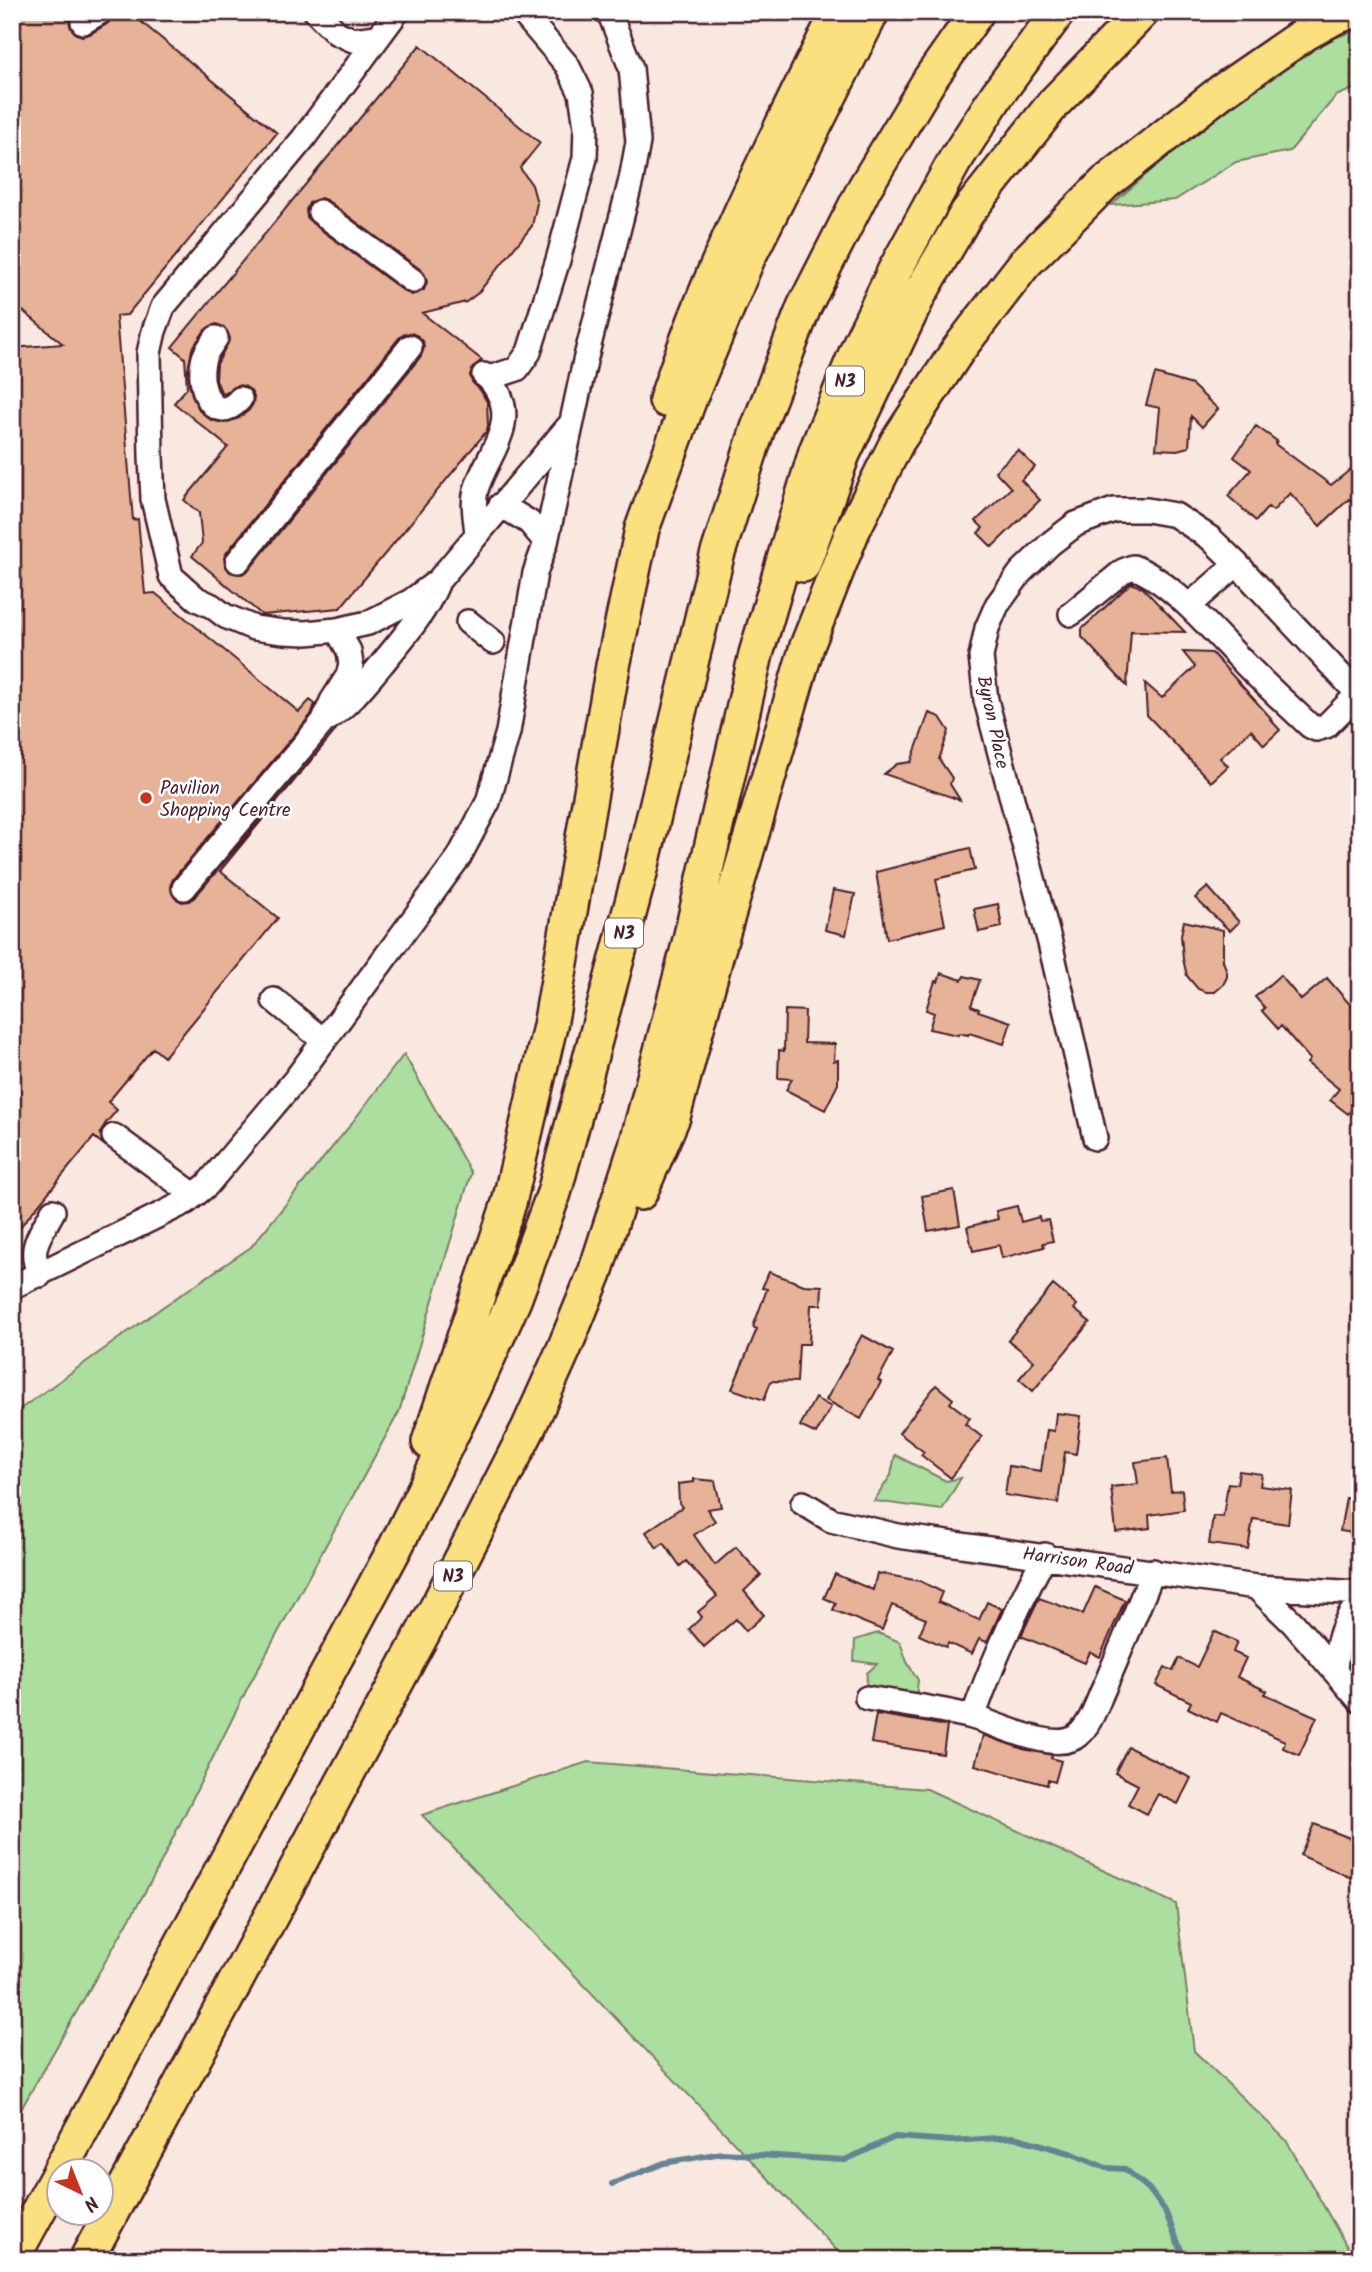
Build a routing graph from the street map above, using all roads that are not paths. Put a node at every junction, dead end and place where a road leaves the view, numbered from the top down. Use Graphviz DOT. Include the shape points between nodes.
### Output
graph roads {
  1 [pos="89,12"];
  2 [pos="100,12"];
  3 [pos="316,12"];
  4 [pos="397,12"];
  5 [pos="522,12"];
  6 [pos="610,12"];
  7 [pos="838,12"];
  8 [pos="872,12"];
  9 [pos="977,12"];
  10 [pos="1058,12"];
  11 [pos="1142,12"];
  12 [pos="1350,12"];
  13 [pos="377,37"];
  14 [pos="320,212"];
  15 [pos="413,281"];
  16 [pos="216,338"];
  17 [pos="410,347"];
  18 [pos="240,399"];
  19 [pos="570,425"];
  20 [pos="501,505"];
  21 [pos="642,529"];
  22 [pos="477,534"];
  23 [pos="546,542"];
  24 [pos="238,561"];
  25 [pos="1237,564"];
  26 [pos="438,581"];
  27 [pos="1189,606"];
  28 [pos="1071,614"];
  29 [pos="468,622"];
  30 [pos="337,630"];
  31 [pos="493,642"];
  32 [pos="1359,695"];
  33 [pos="323,722"];
  34 [pos="726,790"];
  35 [pos="184,888"];
  36 [pos="274,1000"];
  37 [pos="324,1041"];
  38 [pos="114,1136"];
  39 [pos="1095,1138"];
  40 [pos="194,1195"];
  41 [pos="53,1211"];
  42 [pos="595,1273"];
  43 [pos="40,1275"];
  44 [pos="12,1287"];
  45 [pos="803,1503"];
  46 [pos="395,1548"];
  47 [pos="1045,1555"];
  48 [pos="1153,1571"];
  49 [pos="1256,1587"];
  50 [pos="1360,1593"];
  51 [pos="1360,1602"];
  52 [pos="1335,1669"];
  53 [pos="867,1698"];
  54 [pos="1360,1701"];
  55 [pos="973,1717"];
  56 [pos="68,2156"];
  57 [pos="46,2197"];
  58 [pos="12,2259"];
  59 [pos="86,2260"];
  1 -- 2 [label="street" via="83,22"];
  3 -- 13 [label="street" via="337,33 353,40"];
  4 -- 13 [label="street"];
  5 -- 22 [label="street" via="567,65 581,93 584,158 529,352 517,369 487,377 500,396 503,423 499,443 477,486"];
  6 -- 19 [label="street" via="631,68 638,142"];
  7 -- 21 [label="highway" via="737,218 675,372 647,461"];
  8 -- 21 [label="highway" via="748,257"];
  9 -- 46 [label="highway, N3" via="865,187 804,307 718,556 554,1194 504,1323"];
  10 -- 34 [label="highway, N3" via="954,162 860,343 816,451 790,531 756,654"];
  11 -- 34 [label="highway" via="1055,103 996,175 967,213 919,295 843,454 807,553 771,679"];
  12 -- 42 [label="highway" via="1306,33 1222,90 1105,183 1025,263 958,350 897,442 853,530 807,646 673,1117 646,1183"];
  13 -- 30 [label="street" via="303,138 163,307 149,353 153,499 171,576 197,599 238,623 283,632"];
  14 -- 15 [label="street"];
  16 -- 18 [label="street" via="202,364 204,393 222,408"];
  17 -- 24 [label="street"];
  19 -- 20 [label="street"];
  19 -- 23 [label="street"];
  20 -- 22 [label="street"];
  20 -- 23 [label="street" via="529,522"];
  21 -- 46 [label="highway" via="613,666 550,1026 512,1189"];
  22 -- 26 [label="street"];
  23 -- 37 [label="street" via="536,573 508,732 483,813 459,857"];
  25 -- 27 [label="street"];
  25 -- 32 [label="street, Byron Place"];
  25 -- 39 [label="street, Byron Place" via="1210,538 1175,515 1114,510 1076,524 1044,550 1021,572 987,628 981,657 986,700"];
  26 -- 30 [label="street" via="384,616"];
  26 -- 33 [label="street" via="424,611 403,639 347,705"];
  27 -- 28 [label="street" via="1150,575 1133,568 1123,570"];
  27 -- 32 [label="street" via="1310,726 1326,726"];
  29 -- 31 [label="street"];
  30 -- 33 [label="street" via="351,665"];
  33 -- 35 [label="street"];
  34 -- 42 [label="highway, N3" via="636,1146"];
  36 -- 37 [label="street"];
  37 -- 40 [label="street" via="224,1166"];
  38 -- 40 [label="street"];
  40 -- 43 [label="street"];
  41 -- 43 [label="street" via="33,1249"];
  42 -- 59 [label="highway, N3" via="528,1429 438,1605"];
  43 -- 44 [label="street"];
  45 -- 47 [label="street, Harrison Road" via="831,1520 898,1536"];
  46 -- 56 [label="highway, N3"];
  47 -- 48 [label="street, Harrison Road"];
  47 -- 55 [label="street" via="1012,1618"];
  48 -- 49 [label="street, Harrison Road"];
  48 -- 55 [label="street" via="1097,1703 1078,1736 1070,1740 1038,1738"];
  49 -- 50 [label="street, Harrison Road"];
  49 -- 52 [label="street"];
  51 -- 52 [label="street" via="1342,1631"];
  52 -- 54 [label="street"];
  53 -- 55 [label="street"];
  57 -- 58 [label="highway, N3"];
}
